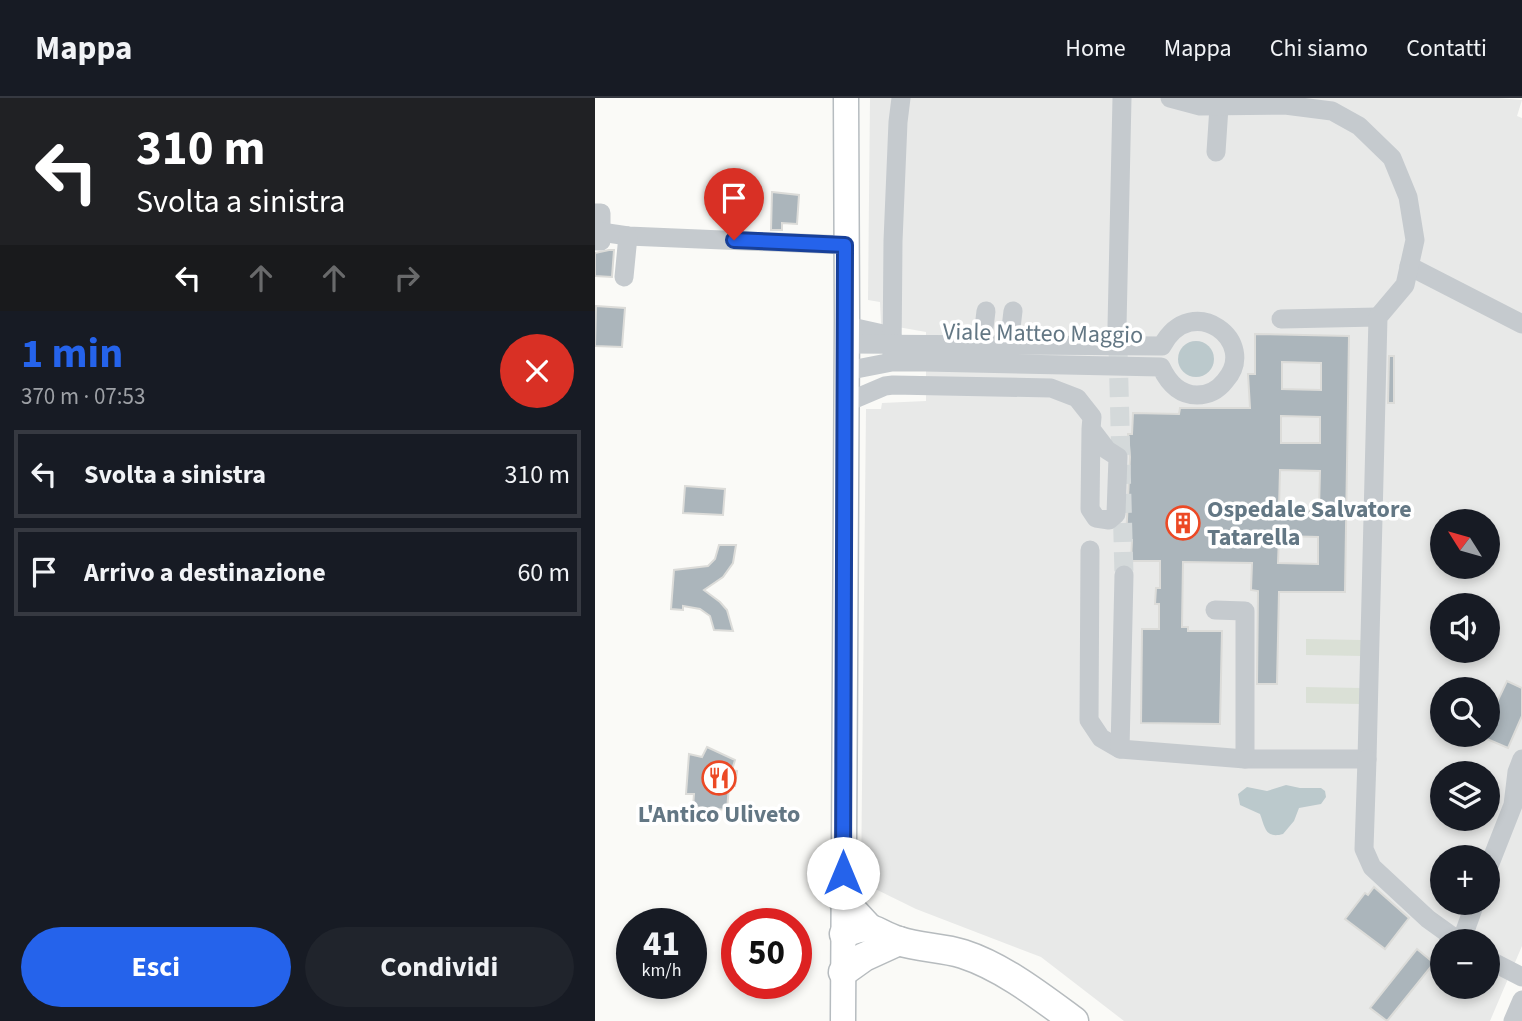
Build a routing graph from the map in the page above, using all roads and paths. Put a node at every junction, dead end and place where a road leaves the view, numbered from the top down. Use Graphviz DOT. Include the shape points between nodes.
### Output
graph roads {
  1 [pos="846,98"];
  2 [pos="901,98"];
  3 [pos="1122,98"];
  4 [pos="1170,98"];
  5 [pos="1219,107"];
  6 [pos="1216,152"];
  7 [pos="597,228"];
  8 [pos="628,236"];
  9 [pos="845,245"];
  10 [pos="1409,267"];
  11 [pos="624,277"];
  12 [pos="1378,317"];
  13 [pos="1281,319"];
  14 [pos="1522,324"];
  15 [pos="1117,327"];
  16 [pos="998,331"];
  17 [pos="847,335"];
  18 [pos="892,348"];
  19 [pos="925,355"];
  20 [pos="1160,359"];
  21 [pos="846,371"];
  22 [pos="893,385"];
  23 [pos="845,403"];
  24 [pos="1091,429"];
  25 [pos="1090,550"];
  26 [pos="1124,575"];
  27 [pos="1215,610"];
  28 [pos="1120,749"];
  29 [pos="1245,759"];
  30 [pos="1367,759"];
  31 [pos="1522,759"];
  32 [pos="1497,845"];
  33 [pos="843,900"];
  34 [pos="1442,929"];
  35 [pos="873,938"];
  36 [pos="1500,965"];
  37 [pos="843,972"];
  38 [pos="1522,976"];
  39 [pos="1522,1000"];
  40 [pos="1049,1012"];
  41 [pos="843,1021"];
  42 [pos="1074,1021"];
  43 [pos="1513,1021"];
  1 -- 9 [label="main road"];
  2 -- 18 [label="street"];
  3 -- 15 [label="street"];
  4 -- 5 [label="street"];
  5 -- 6 [label="street"];
  5 -- 10 [label="street" via="1285,105 1332,111 1359,126 1392,158 1408,197 1415,240"];
  7 -- 8 [label="street"];
  8 -- 9 [label="street"];
  8 -- 11 [label="street"];
  9 -- 17 [label="main road"];
  10 -- 12 [label="street" via="1405,285"];
  10 -- 14 [label="street"];
  12 -- 13 [label="street"];
  12 -- 30 [label="street"];
  16 -- 18 [label="street"];
  16 -- 18 [label="street" via="1162,346 1177,327 1201,321 1213,324 1231,341 1234,366 1221,387 1198,395 1175,387 1161,367"];
  16 -- 19 [label="street, Viale Matteo Maggio"];
  16 -- 20 [label="street, Viale Matteo Maggio"];
  17 -- 18 [label="street"];
  17 -- 21 [label="main road"];
  18 -- 21 [label="street"];
  18 -- 22 [label="street"];
  21 -- 23 [label="main road"];
  22 -- 23 [label="street"];
  22 -- 24 [label="street" via="1051,388 1077,398 1092,417"];
  23 -- 33 [label="main road"];
  25 -- 28 [label="street" via="1089,720 1101,738"];
  26 -- 28 [label="street"];
  27 -- 29 [label="street" via="1245,611"];
  28 -- 29 [label="street"];
  29 -- 30 [label="street"];
  30 -- 34 [label="street" via="1364,849 1372,867"];
  31 -- 32 [label="street" via="1513,805"];
  33 -- 35 [label="highway"];
  35 -- 37 [label="main road"];
  35 -- 37 [label="highway" via="865,957"];
  35 -- 40 [label="highway" via="962,954 994,968"];
  36 -- 38 [label="street"];
  37 -- 41 [label="main road"];
  39 -- 43 [label="street"];
  40 -- 42 [label="highway"];
}
